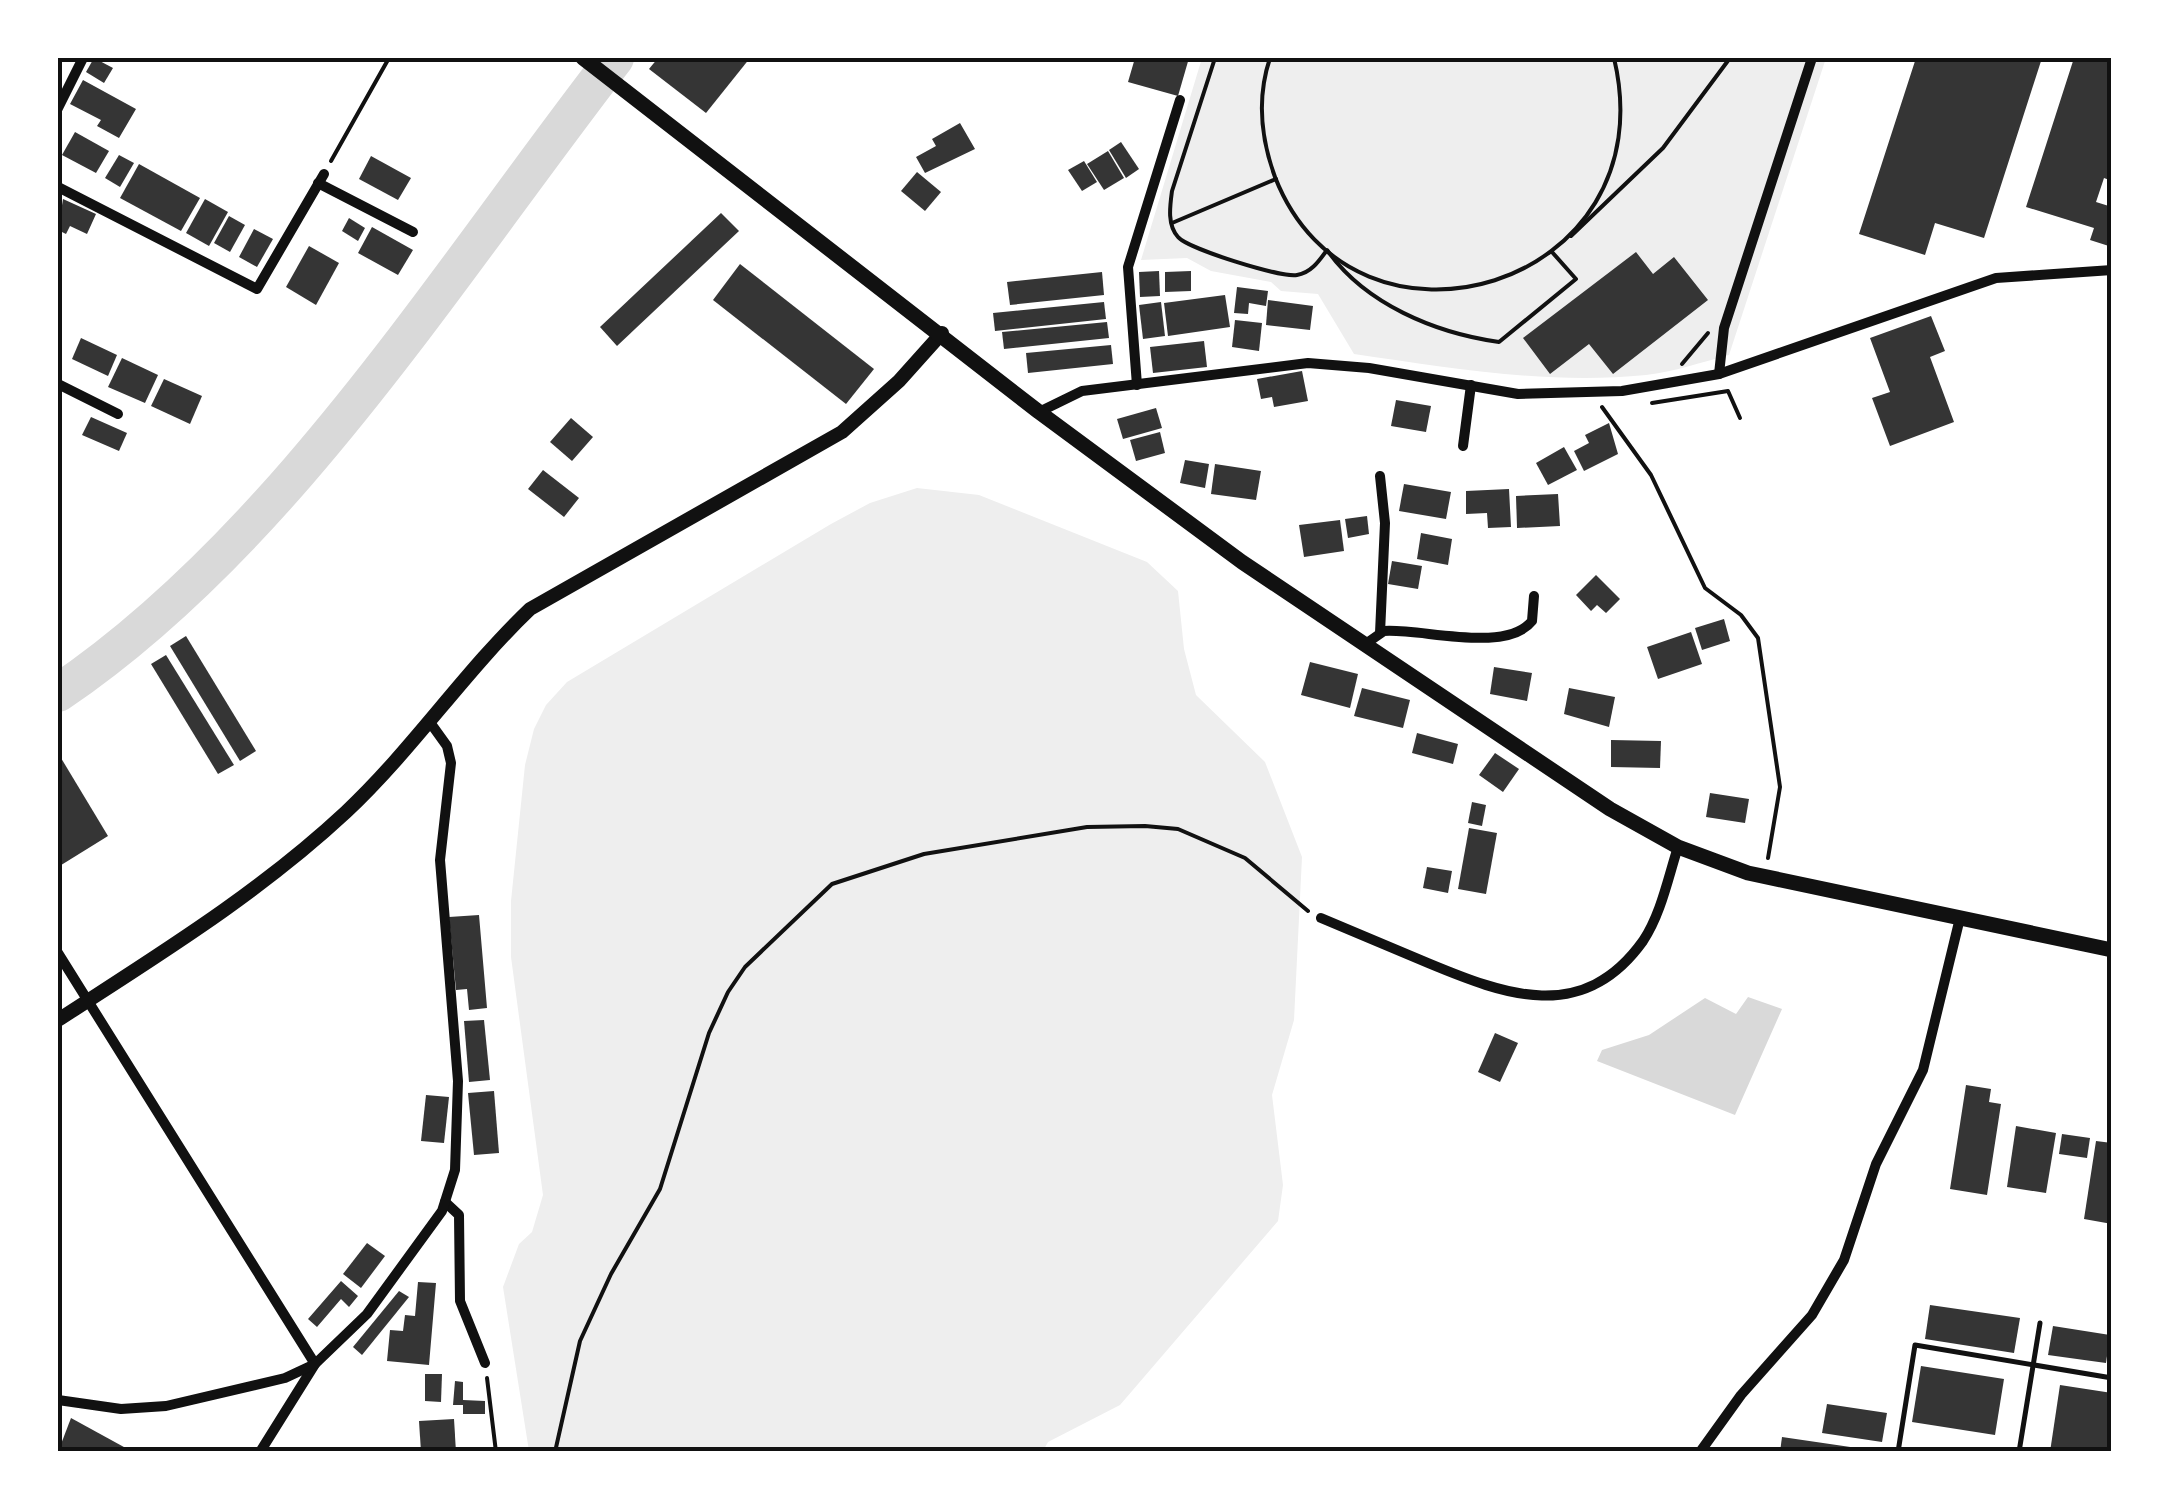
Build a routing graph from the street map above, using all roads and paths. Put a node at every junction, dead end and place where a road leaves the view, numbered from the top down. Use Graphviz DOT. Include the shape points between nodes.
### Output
graph roads {
  1 [pos="83,58"];
  2 [pos="389,58"];
  3 [pos="584,58"];
  4 [pos="1215,58"];
  5 [pos="1270,58"];
  6 [pos="1614,58"];
  7 [pos="1730,58"];
  8 [pos="1812,58"];
  9 [pos="1180,100"];
  10 [pos="58,108"];
  11 [pos="321,178"];
  12 [pos="1276,179"];
  13 [pos="58,187"];
  14 [pos="1172,223"];
  15 [pos="413,232"];
  16 [pos="1568,239"];
  17 [pos="1326,250"];
  18 [pos="1552,252"];
  19 [pos="2112,270"];
  20 [pos="942,333"];
  21 [pos="1719,374"];
  22 [pos="58,384"];
  23 [pos="1137,385"];
  24 [pos="1471,385"];
  25 [pos="1597,394"];
  26 [pos="1642,404"];
  27 [pos="1622,408"];
  28 [pos="1039,412"];
  29 [pos="118,414"];
  30 [pos="1610,417"];
  31 [pos="1740,418"];
  32 [pos="1463,446"];
  33 [pos="1380,476"];
  34 [pos="1534,596"];
  35 [pos="1380,633"];
  36 [pos="1364,645"];
  37 [pos="429,721"];
  38 [pos="1678,847"];
  39 [pos="1762,876"];
  40 [pos="1322,918"];
  41 [pos="1960,918"];
  42 [pos="2112,950"];
  43 [pos="58,953"];
  44 [pos="89,1000"];
  45 [pos="58,1020"];
  46 [pos="445,1202"];
  47 [pos="2040,1323"];
  48 [pos="486,1363"];
  49 [pos="315,1364"];
  50 [pos="2033,1365"];
  51 [pos="2112,1378"];
  52 [pos="58,1400"];
  53 [pos="260,1452"];
  54 [pos="496,1452"];
  55 [pos="555,1452"];
  56 [pos="1700,1452"];
  57 [pos="1898,1452"];
  58 [pos="2019,1452"];
  1 -- 10 [label="street"];
  2 -- 11 [label="path"];
  3 -- 20 [label="main road"];
  4 -- 14 [label="path" via="1172,192"];
  5 -- 12 [label="path" via="1262,114"];
  6 -- 16 [label="path" via="1622,106 1616,155 1598,200"];
  7 -- 16 [label="path" via="1664,148"];
  8 -- 21 [label="street" via="1724,328"];
  9 -- 23 [label="street" via="1128,267"];
  11 -- 13 [label="street" via="256,289"];
  11 -- 15 [label="street"];
  12 -- 14 [label="path"];
  12 -- 17 [label="path"];
  14 -- 17 [label="path" via="1177,236 1192,245 1286,275 1307,271"];
  16 -- 18 [label="path"];
  17 -- 18 [label="path" via="1386,280 1434,289 1483,285"];
  17 -- 18 [label="path" via="1353,282 1386,304 1499,342 1576,279"];
  19 -- 21 [label="street" via="1996,278"];
  20 -- 28 [label="main road"];
  20 -- 37 [label="street" via="842,432 530,609 494,641"];
  21 -- 25 [label="street"];
  22 -- 29 [label="street"];
  23 -- 24 [label="street" via="1308,363"];
  23 -- 28 [label="street" via="1082,391"];
  24 -- 25 [label="street" via="1518,394"];
  24 -- 32 [label="street"];
  25 -- 30 [label="path"];
  26 -- 31 [label="path" via="1728,391"];
  27 -- 30 [label="path"];
  28 -- 36 [label="main road"];
  30 -- 39 [label="path" via="1651,475 1704,588 1741,615 1758,638 1780,787"];
  33 -- 35 [label="street"];
  34 -- 35 [label="street" via="1532,621 1514,632"];
  35 -- 36 [label="street"];
  36 -- 38 [label="main road"];
  37 -- 44 [label="street" via="348,810 244,900"];
  37 -- 46 [label="street" via="451,763 440,860 458,1081 455,1170"];
  38 -- 39 [label="main road"];
  38 -- 40 [label="street" via="1642,941 1606,975 1561,995 1526,998 1490,989"];
  39 -- 41 [label="main road"];
  40 -- 55 [label="path" via="1244,858 1178,829 1145,826 1087,827 924,854 832,884 745,967 728,992 660,1189 580,1341"];
  41 -- 42 [label="main road"];
  41 -- 56 [label="street" via="1923,1070 1876,1164 1844,1260 1812,1315"];
  43 -- 44 [label="street"];
  44 -- 45 [label="street"];
  44 -- 49 [label="street"];
  46 -- 48 [label="street" via="459,1215 460,1300"];
  46 -- 49 [label="street" via="367,1314"];
  47 -- 50 [label="lane"];
  48 -- 54 [label="path"];
  49 -- 52 [label="street" via="285,1378 166,1406 120,1410"];
  49 -- 53 [label="street"];
  50 -- 51 [label="lane"];
  50 -- 57 [label="lane" via="1915,1346"];
  50 -- 58 [label="lane"];
}
